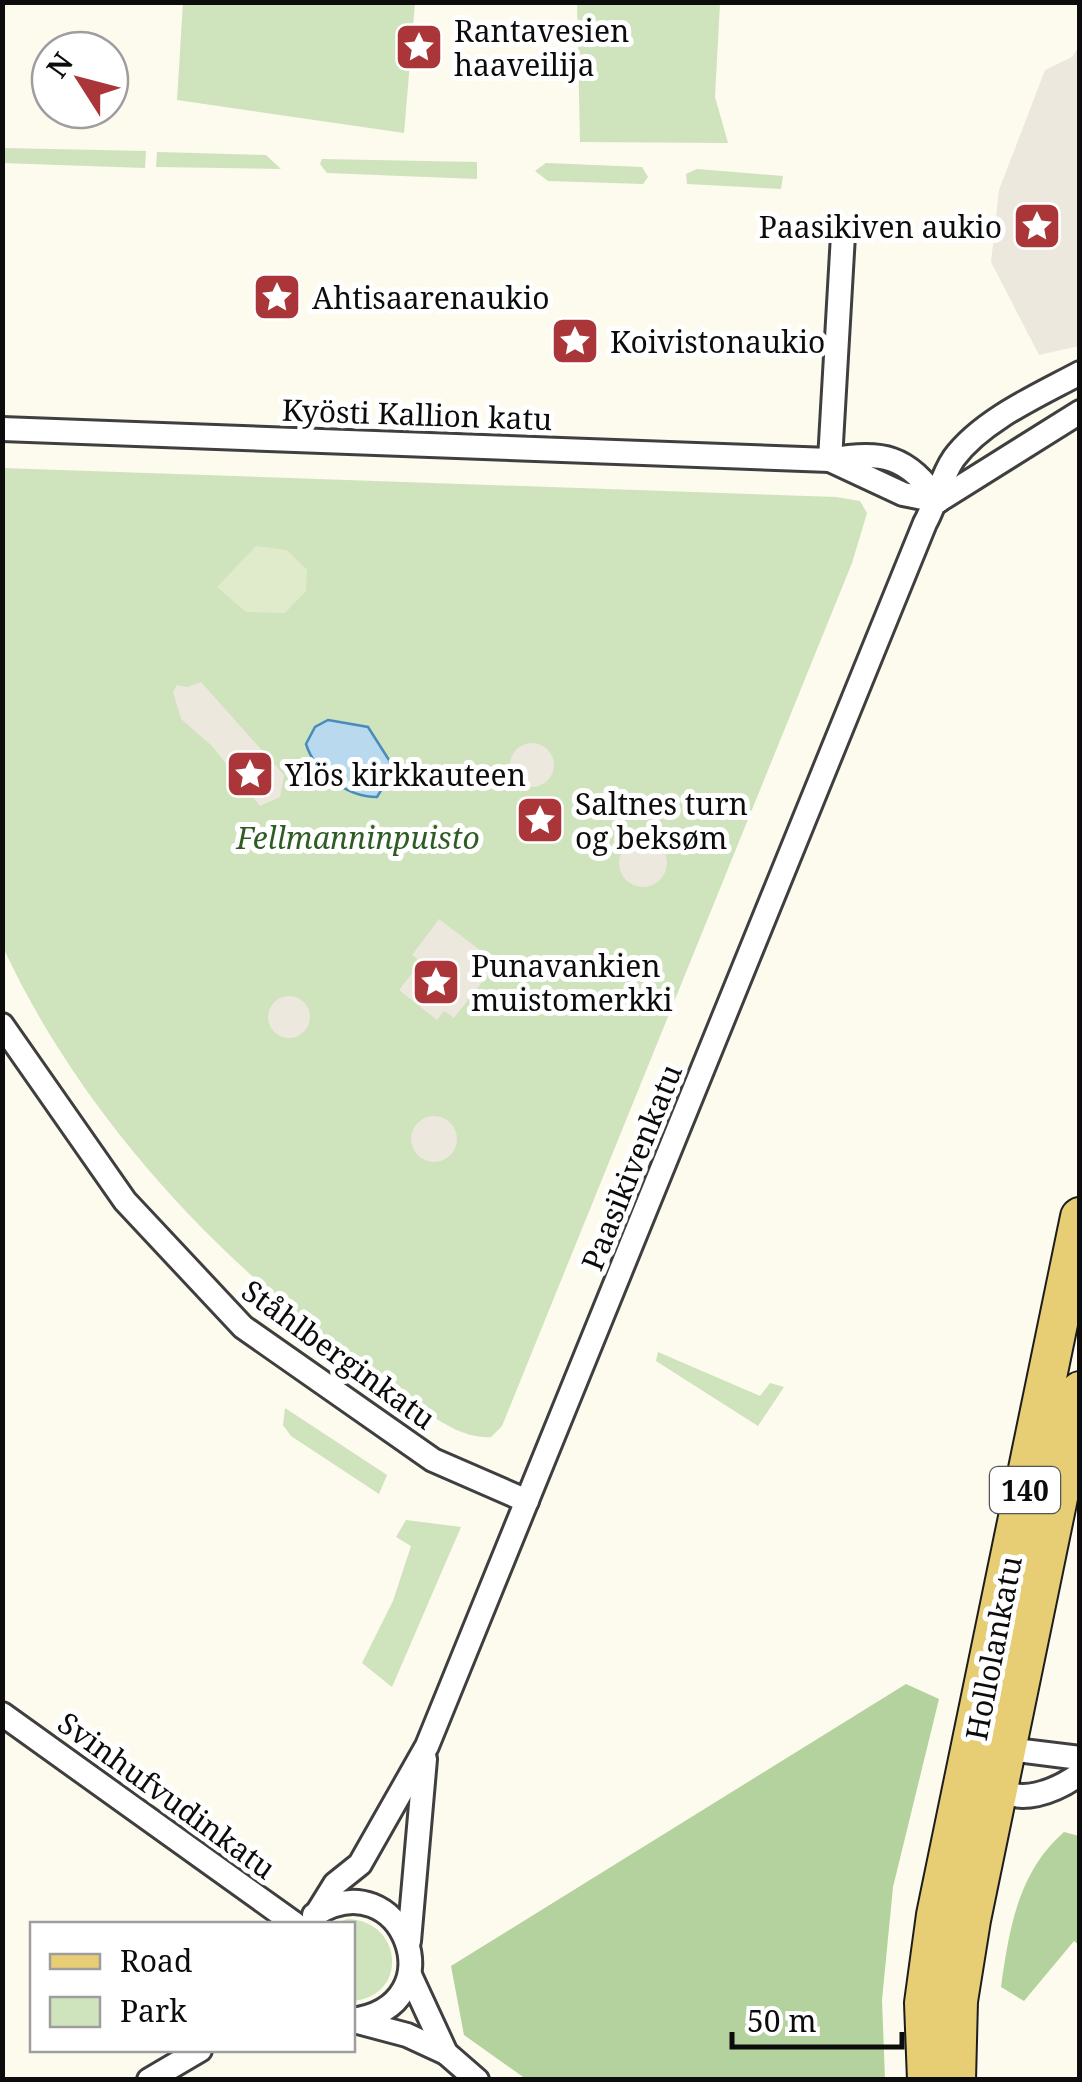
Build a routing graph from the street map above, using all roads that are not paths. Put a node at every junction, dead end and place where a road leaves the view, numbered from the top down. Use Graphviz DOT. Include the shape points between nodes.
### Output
graph roads {
  1 [pos="843,235"];
  2 [pos="1080,373"];
  3 [pos="1080,412"];
  4 [pos="2,429"];
  5 [pos="830,460"];
  6 [pos="938,501"];
  7 [pos="2,1024"];
  8 [pos="1080,1217"];
  9 [pos="1080,1392"];
  10 [pos="527,1501"];
  11 [pos="2,1714"];
  12 [pos="427,1746"];
  13 [pos="1008,1749"];
  14 [pos="1080,1758"];
  15 [pos="970,1763"];
  16 [pos="1080,1774"];
  17 [pos="1000,1792"];
  18 [pos="311,1919"];
  19 [pos="292,1922"];
  20 [pos="409,1944"];
  21 [pos="410,1975"];
  22 [pos="355,2019"];
  23 [pos="355,2021"];
  24 [pos="197,2052"];
  25 [pos="446,2053"];
  26 [pos="149,2080"];
  27 [pos="477,2080"];
  28 [pos="928,2080"];
  29 [pos="956,2080"];
  1 -- 5 [label="street"];
  2 -- 6 [label="street, Paasikivenkatu" via="997,420 956,454"];
  3 -- 6 [label="street"];
  4 -- 5 [label="street, Kyösti Kallion katu"];
  5 -- 6 [label="street, Kyösti Kallion katu" via="870,453 898,463 922,476"];
  6 -- 10 [label="street, Paasikivenkatu"];
  7 -- 10 [label="street, Ståhlberginkatu" via="124,1201 242,1327 432,1460"];
  8 -- 15 [label="main road, Hollolankatu / 140"];
  9 -- 13 [label="main road, Hollolankatu / 140"];
  10 -- 12 [label="street, Paasikivenkatu"];
  11 -- 19 [label="street, Svinhufvudinkatu"];
  12 -- 18 [label="street, Paasikivenkatu" via="360,1864 335,1884"];
  12 -- 20 [label="street, Paasikivenkatu"];
  13 -- 14 [label="street"];
  13 -- 15 [label="street"];
  13 -- 17 [label="main road, Hollolankatu / 140"];
  15 -- 17 [label="street"];
  15 -- 28 [label="main road, Hollolankatu / 140" via="924,2004"];
  16 -- 17 [label="street" via="1033,1796"];
  17 -- 29 [label="main road, Hollolankatu / 140" via="968,1936"];
  18 -- 20 [label="street" via="347,1902 378,1908"];
  20 -- 21 [label="street, Paasikivenkatu"];
  21 -- 22 [label="street" via="390,2007"];
  21 -- 25 [label="street"];
  23 -- 25 [label="street"];
  24 -- 26 [label="street"];
  25 -- 27 [label="street"];
}
